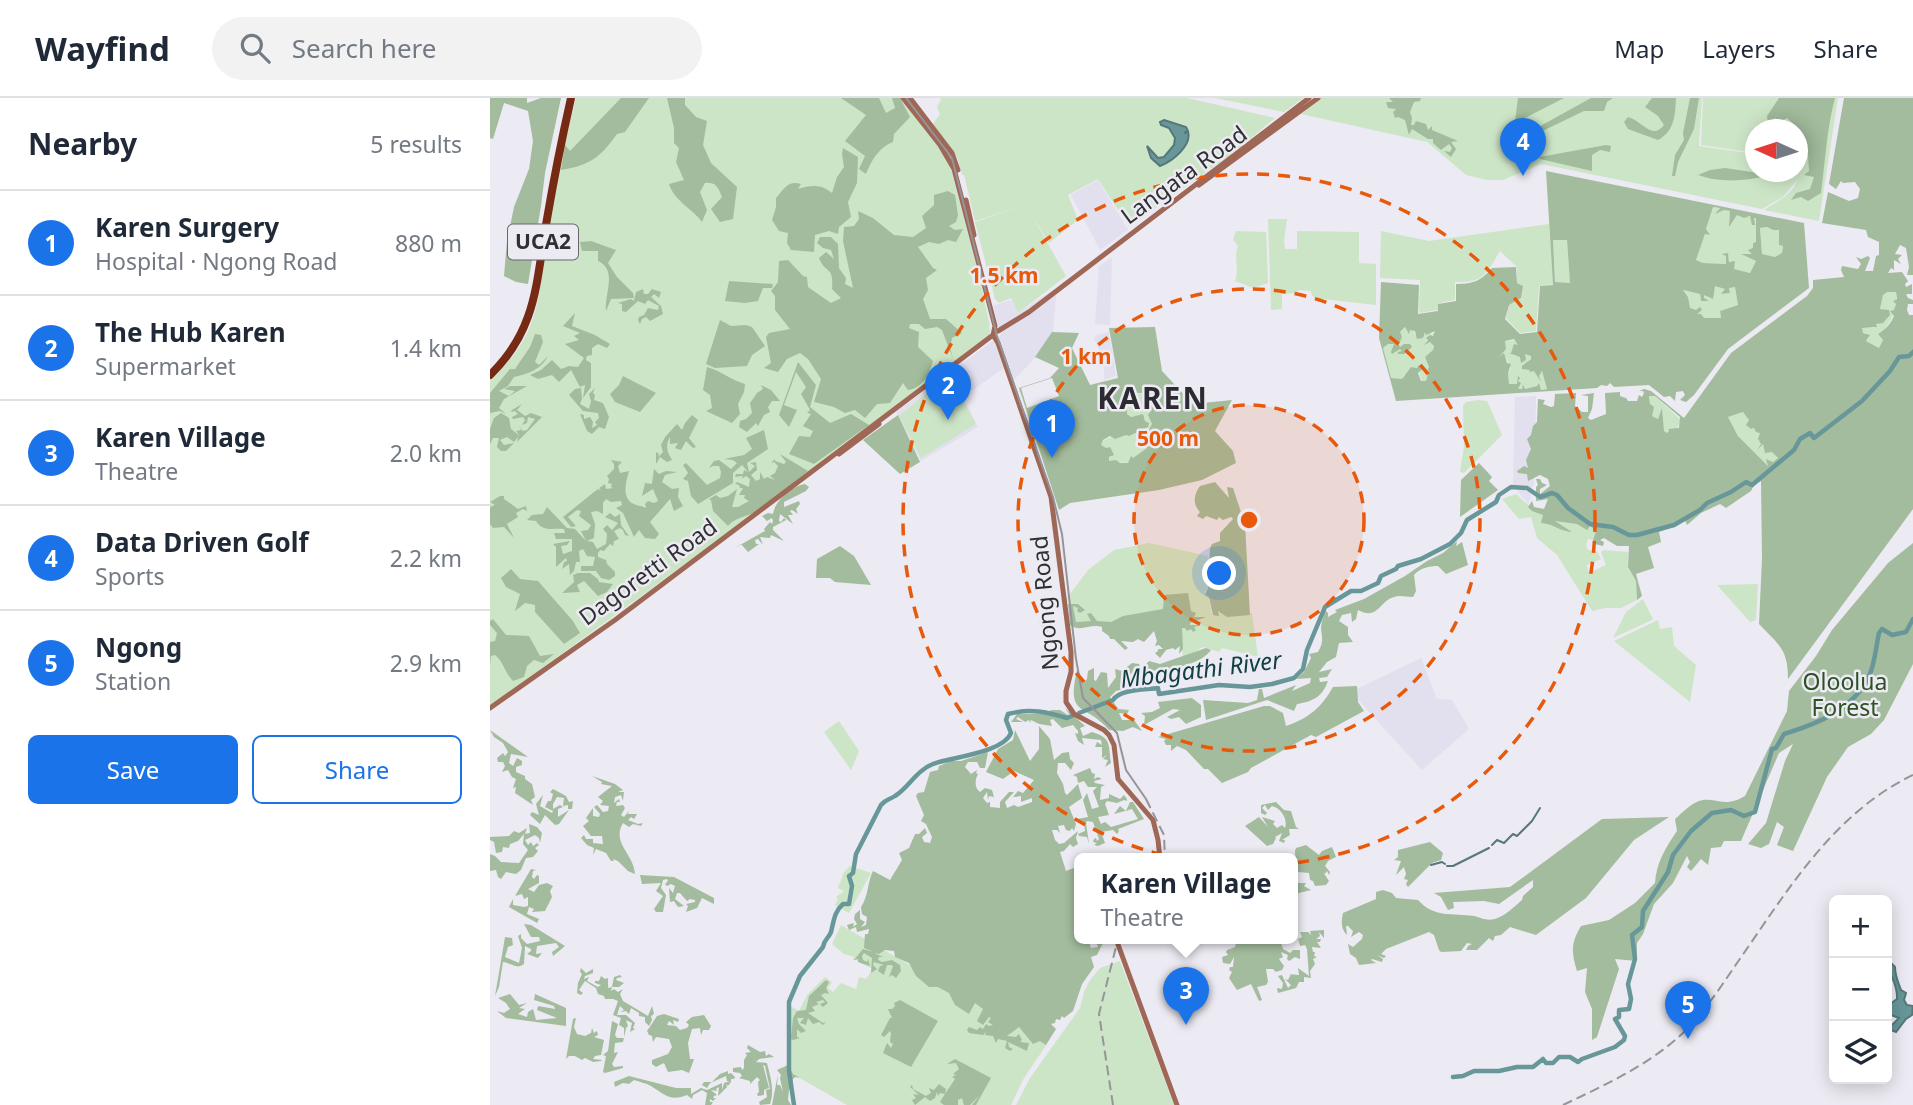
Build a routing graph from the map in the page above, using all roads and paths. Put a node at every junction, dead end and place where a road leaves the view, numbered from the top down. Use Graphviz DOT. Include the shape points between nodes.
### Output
graph roads {
  1 [pos="569,98"];
  2 [pos="903,98"];
  3 [pos="910,98"];
  4 [pos="1309,98"];
  5 [pos="1318,98"];
  6 [pos="931,130"];
  7 [pos="1266,133"];
  8 [pos="939,139"];
  9 [pos="1211,174"];
  10 [pos="997,334"];
  11 [pos="490,374"];
  12 [pos="490,708"];
  13 [pos="1159,853"];
  14 [pos="1118,944"];
  15 [pos="1177,1105"];
  1 -- 11 [label="highway, UCA2" via="530,305 518,337"];
  2 -- 6 [label="main road, Ngong Road"];
  3 -- 6 [label="main road, Ngong Road"];
  4 -- 7 [label="main road, Langata Road"];
  5 -- 7 [label="main road, Langata Road"];
  6 -- 8 [label="main road, Ngong Road"];
  7 -- 9 [label="main road, Langata Road"];
  7 -- 9 [label="main road, Langata Road"];
  8 -- 10 [label="main road, Ngong Road" via="955,173"];
  8 -- 10 [label="main road, Ngong Road" via="955,159"];
  9 -- 10 [label="main road, Langata Road"];
  10 -- 12 [label="main road, Dagoretti Road"];
  10 -- 13 [label="main road, Ngong Road" via="1052,500 1071,652 1066,702 1078,717 1110,735 1118,779 1153,820"];
  14 -- 15 [label="main road"];
}
